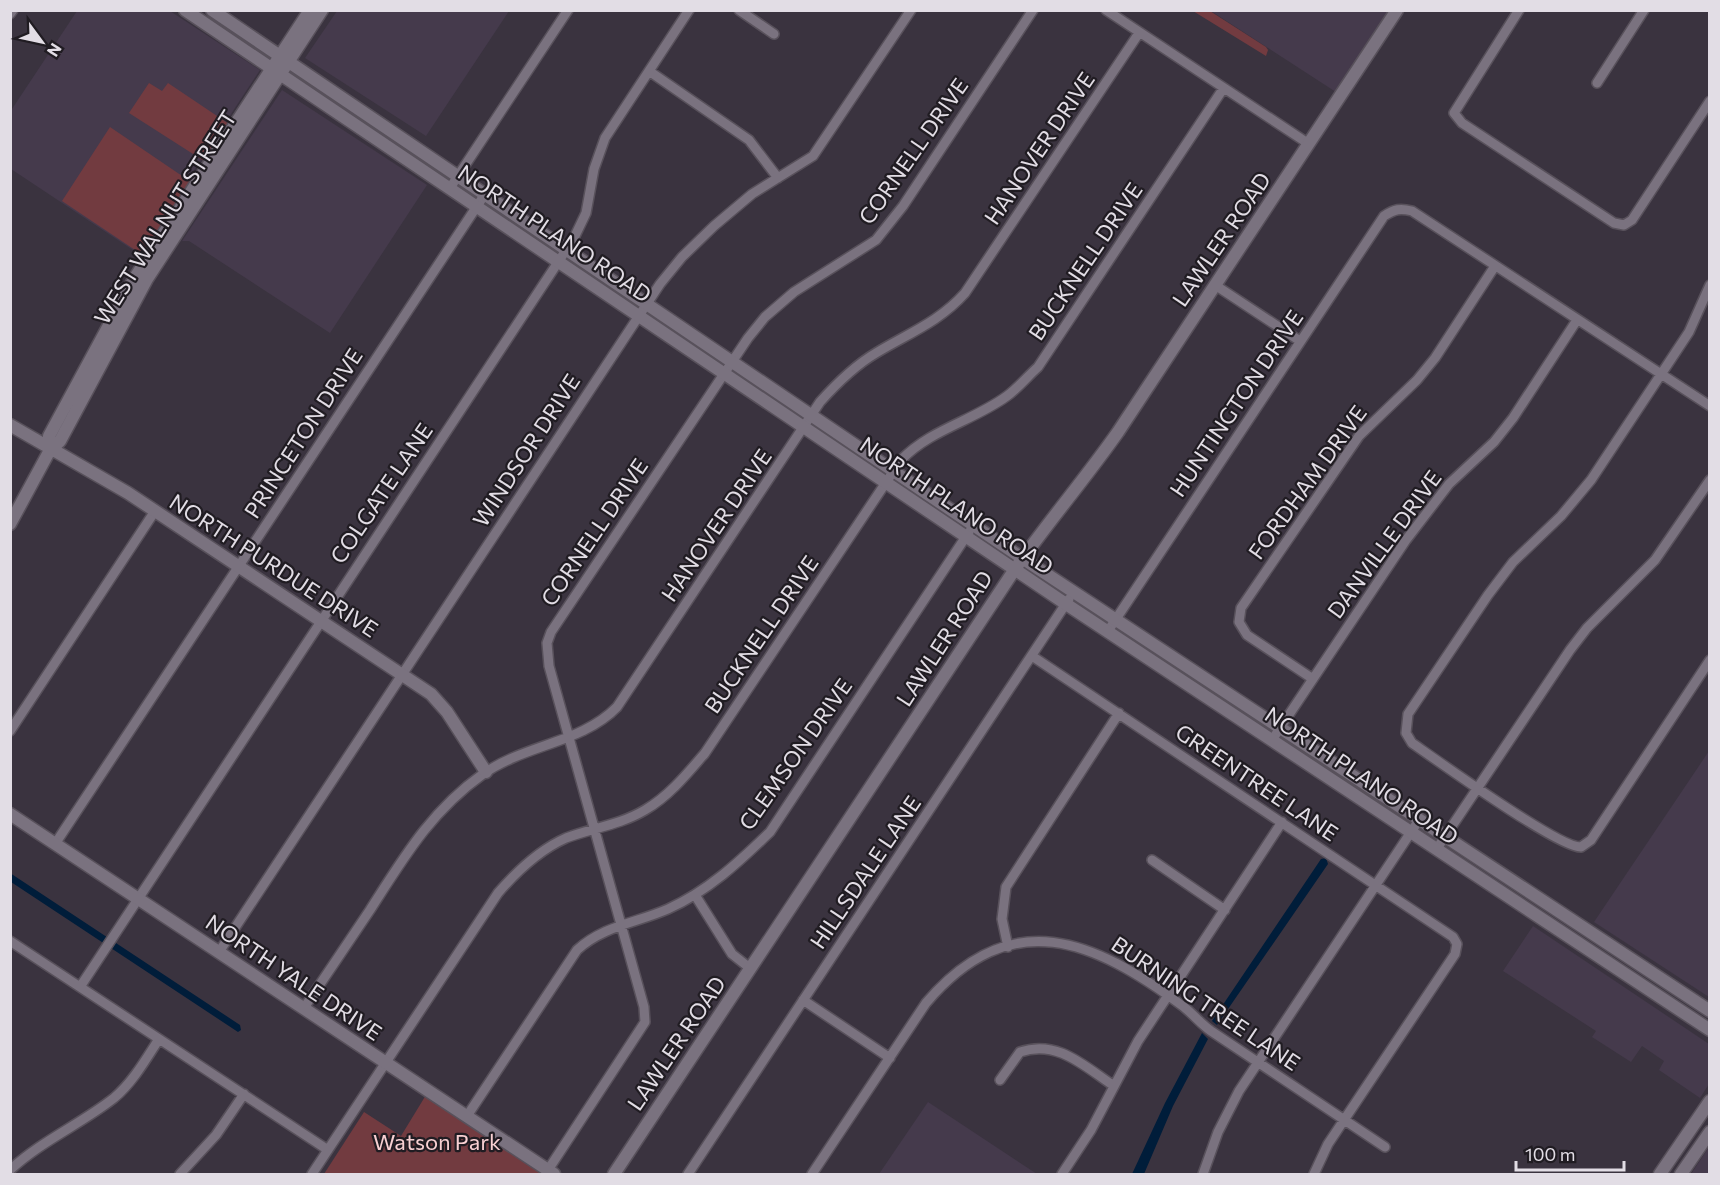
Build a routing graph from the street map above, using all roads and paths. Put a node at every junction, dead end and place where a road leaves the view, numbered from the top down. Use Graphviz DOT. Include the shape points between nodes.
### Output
graph roads {
  1 [pos="185,10"];
  2 [pos="212,10"];
  3 [pos="310,10"];
  4 [pos="322,10"];
  5 [pos="568,10"];
  6 [pos="689,10"];
  7 [pos="739,10"];
  8 [pos="911,10"];
  9 [pos="1033,10"];
  10 [pos="1106,10"];
  11 [pos="1397,10"];
  12 [pos="1519,10"];
  13 [pos="1644,10"];
  14 [pos="1139,33"];
  15 [pos="774,34"];
  16 [pos="284,59"];
  17 [pos="276,71"];
  18 [pos="649,71"];
  19 [pos="1597,83"];
  20 [pos="1223,88"];
  21 [pos="1710,101"];
  22 [pos="364,113"];
  23 [pos="366,132"];
  24 [pos="410,143"];
  25 [pos="1309,144"];
  26 [pos="458,176"];
  27 [pos="778,178"];
  28 [pos="450,188"];
  29 [pos="485,194"];
  30 [pos="477,206"];
  31 [pos="566,250"];
  32 [pos="559,261"];
  33 [pos="1495,266"];
  34 [pos="1215,285"];
  35 [pos="1710,285"];
  36 [pos="643,310"];
  37 [pos="1577,320"];
  38 [pos="1300,341"];
  39 [pos="727,367"];
  40 [pos="1661,374"];
  41 [pos="1710,406"];
  42 [pos="812,415"];
  43 [pos="10,425"];
  44 [pos="805,427"];
  45 [pos="50,450"];
  46 [pos="894,470"];
  47 [pos="1710,480"];
  48 [pos="885,482"];
  49 [pos="155,511"];
  50 [pos="10,524"];
  51 [pos="974,525"];
  52 [pos="966,536"];
  53 [pos="1019,564"];
  54 [pos="238,567"];
  55 [pos="1074,591"];
  56 [pos="1066,604"];
  57 [pos="1116,619"];
  58 [pos="320,621"];
  59 [pos="1108,631"];
  60 [pos="1032,656"];
  61 [pos="1710,660"];
  62 [pos="401,674"];
  63 [pos="1313,679"];
  64 [pos="1119,713"];
  65 [pos="1280,729"];
  66 [pos="10,731"];
  67 [pos="569,737"];
  68 [pos="1272,740"];
  69 [pos="486,772"];
  70 [pos="1479,788"];
  71 [pos="10,814"];
  72 [pos="1419,820"];
  73 [pos="1282,822"];
  74 [pos="594,830"];
  75 [pos="1411,833"];
  76 [pos="1445,837"];
  77 [pos="55,844"];
  78 [pos="1436,850"];
  79 [pos="1152,860"];
  80 [pos="1376,884"];
  81 [pos="695,895"];
  82 [pos="137,898"];
  83 [pos="1225,910"];
  84 [pos="621,924"];
  85 [pos="10,941"];
  86 [pos="1008,946"];
  87 [pos="219,952"];
  88 [pos="751,969"];
  89 [pos="80,987"];
  90 [pos="1167,996"];
  91 [pos="803,1000"];
  92 [pos="304,1008"];
  93 [pos="1710,1011"];
  94 [pos="1710,1030"];
  95 [pos="159,1039"];
  96 [pos="890,1058"];
  97 [pos="385,1062"];
  98 [pos="1257,1062"];
  99 [pos="1000,1080"];
  100 [pos="1114,1086"];
  101 [pos="244,1094"];
  102 [pos="1710,1101"];
  103 [pos="467,1116"];
  104 [pos="1344,1119"];
  105 [pos="1690,1130"];
  106 [pos="1710,1132"];
  107 [pos="1385,1147"];
  108 [pos="328,1150"];
  109 [pos="10,1170"];
  110 [pos="551,1172"];
  111 [pos="180,1174"];
  112 [pos="312,1174"];
  113 [pos="614,1174"];
  114 [pos="688,1174"];
  115 [pos="812,1174"];
  116 [pos="1062,1174"];
  117 [pos="1203,1174"];
  118 [pos="1314,1174"];
  119 [pos="1660,1174"];
  120 [pos="1682,1174"];
  1 -- 17 [label="main road, NORTH PLANO ROAD"];
  2 -- 16 [label="main road, NORTH PLANO ROAD"];
  3 -- 16 [label="main road"];
  4 -- 16 [label="main road, WEST WALNUT STREET"];
  5 -- 26 [label="street"];
  6 -- 18 [label="street, COLGATE LANE"];
  7 -- 15 [label="street"];
  8 -- 27 [label="street, WINDSOR DRIVE" via="821,146 804,163"];
  9 -- 39 [label="street, CORNELL DRIVE" via="903,206 876,240 794,292 765,317"];
  10 -- 14 [label="street"];
  11 -- 25 [label="main road, LAWLER ROAD"];
  12 -- 21 [label="street" via="1454,113 1462,123 1614,223 1624,225 1632,220"];
  13 -- 19 [label="street"];
  14 -- 20 [label="street"];
  14 -- 42 [label="street, HANOVER DRIVE" via="965,293 937,320 876,353 840,380"];
  16 -- 17 [label="main road, WEST WALNUT STREET"];
  16 -- 22 [label="main road, NORTH PLANO ROAD"];
  17 -- 23 [label="main road, NORTH PLANO ROAD"];
  17 -- 45 [label="main road, WEST WALNUT STREET" via="147,279 60,441"];
  18 -- 27 [label="street" via="749,140"];
  18 -- 31 [label="street, COLGATE LANE" via="605,138 594,169 586,213"];
  20 -- 25 [label="street"];
  20 -- 46 [label="street, BUCKNELL DRIVE" via="1038,367 1007,396 915,446"];
  22 -- 23 [label="main road"];
  22 -- 24 [label="main road, NORTH PLANO ROAD"];
  23 -- 24 [label="main road" via="375,129"];
  23 -- 28 [label="main road, NORTH PLANO ROAD"];
  24 -- 26 [label="main road, NORTH PLANO ROAD"];
  25 -- 34 [label="main road, LAWLER ROAD"];
  26 -- 28 [label="street"];
  26 -- 29 [label="main road, NORTH PLANO ROAD"];
  27 -- 36 [label="street, WINDSOR DRIVE" via="752,194 682,257"];
  28 -- 30 [label="main road, NORTH PLANO ROAD"];
  29 -- 30 [label="street, PRINCETON DRIVE"];
  29 -- 31 [label="main road, NORTH PLANO ROAD"];
  30 -- 32 [label="main road, NORTH PLANO ROAD"];
  30 -- 54 [label="street, PRINCETON DRIVE"];
  31 -- 32 [label="street, COLGATE LANE"];
  31 -- 36 [label="main road, NORTH PLANO ROAD"];
  32 -- 36 [label="main road, NORTH PLANO ROAD"];
  32 -- 58 [label="street, COLGATE LANE"];
  33 -- 37 [label="street"];
  33 -- 38 [label="street, HUNTINGTON DRIVE" via="1412,211 1400,208 1384,216"];
  33 -- 63 [label="street, FORDHAM DRIVE" via="1435,358 1359,436 1241,608 1239,622 1247,635"];
  34 -- 38 [label="street"];
  34 -- 53 [label="main road, LAWLER ROAD" via="1078,488"];
  35 -- 40 [label="street" via="1689,332"];
  36 -- 39 [label="main road, NORTH PLANO ROAD"];
  36 -- 62 [label="street, WINDSOR DRIVE"];
  37 -- 40 [label="street"];
  37 -- 63 [label="street, DANVILLE DRIVE" via="1513,418 1494,442 1449,484 1406,540"];
  38 -- 57 [label="street, HUNTINGTON DRIVE"];
  39 -- 42 [label="main road, NORTH PLANO ROAD"];
  39 -- 44 [label="main road, NORTH PLANO ROAD"];
  39 -- 67 [label="street, CORNELL DRIVE" via="551,632 547,656"];
  40 -- 41 [label="street"];
  40 -- 70 [label="street" via="1591,480 1561,516 1513,562 1408,714 1406,733 1412,743"];
  42 -- 44 [label="street, HANOVER DRIVE"];
  42 -- 46 [label="main road, NORTH PLANO ROAD"];
  43 -- 45 [label="main road, NORTH PURDUE DRIVE"];
  44 -- 48 [label="main road, NORTH PLANO ROAD"];
  44 -- 67 [label="street, HANOVER DRIVE" via="617,707 605,720"];
  45 -- 49 [label="main road, NORTH PURDUE DRIVE"];
  45 -- 50 [label="main road, WEST WALNUT STREET"];
  46 -- 48 [label="street, BUCKNELL DRIVE"];
  46 -- 51 [label="main road, NORTH PLANO ROAD"];
  47 -- 70 [label="street" via="1655,560 1570,650"];
  48 -- 52 [label="main road, NORTH PLANO ROAD"];
  48 -- 74 [label="street, BUCKNELL DRIVE" via="705,753 682,780 645,810"];
  49 -- 54 [label="main road, NORTH PURDUE DRIVE"];
  49 -- 66 [label="street"];
  51 -- 52 [label="street, CLEMSON DRIVE"];
  51 -- 53 [label="main road, NORTH PLANO ROAD"];
  52 -- 53 [label="main road, NORTH PLANO ROAD"];
  52 -- 81 [label="street, CLEMSON DRIVE" via="770,832 733,867"];
  53 -- 55 [label="main road, NORTH PLANO ROAD"];
  53 -- 56 [label="main road, NORTH PLANO ROAD"];
  53 -- 88 [label="main road, LAWLER ROAD"];
  54 -- 58 [label="main road, NORTH PURDUE DRIVE"];
  54 -- 77 [label="street, PRINCETON DRIVE"];
  55 -- 56 [label="street, HILLSDALE LANE"];
  55 -- 57 [label="main road, NORTH PLANO ROAD"];
  56 -- 59 [label="main road, NORTH PLANO ROAD"];
  56 -- 60 [label="street, HILLSDALE LANE"];
  57 -- 59 [label="street, HUNTINGTON DRIVE"];
  57 -- 65 [label="main road, NORTH PLANO ROAD"];
  58 -- 62 [label="main road, NORTH PURDUE DRIVE"];
  58 -- 82 [label="street, COLGATE LANE"];
  59 -- 68 [label="main road, NORTH PLANO ROAD"];
  60 -- 64 [label="street, GREENTREE LANE"];
  60 -- 91 [label="street, HILLSDALE LANE"];
  61 -- 70 [label="street" via="1592,840 1581,848 1562,842"];
  62 -- 69 [label="main road, NORTH PURDUE DRIVE" via="431,694 447,712"];
  62 -- 87 [label="street, WINDSOR DRIVE"];
  63 -- 65 [label="street, DANVILLE DRIVE"];
  64 -- 73 [label="street, GREENTREE LANE"];
  64 -- 86 [label="street" via="1006,887 1002,919"];
  65 -- 68 [label="street, DANVILLE DRIVE"];
  65 -- 72 [label="main road, NORTH PLANO ROAD"];
  67 -- 69 [label="street, HANOVER DRIVE" via="520,753"];
  67 -- 74 [label="street, CORNELL DRIVE"];
  68 -- 75 [label="main road, NORTH PLANO ROAD"];
  69 -- 92 [label="street, HANOVER DRIVE" via="429,822"];
  70 -- 76 [label="street"];
  71 -- 77 [label="main road, NORTH YALE DRIVE"];
  72 -- 75 [label="street"];
  72 -- 76 [label="main road, NORTH PLANO ROAD"];
  73 -- 80 [label="street, GREENTREE LANE"];
  73 -- 83 [label="street"];
  74 -- 84 [label="street, CORNELL DRIVE"];
  74 -- 97 [label="street, BUCKNELL DRIVE" via="566,838 519,868 498,893"];
  75 -- 78 [label="main road, NORTH PLANO ROAD"];
  75 -- 80 [label="street"];
  76 -- 78 [label="street"];
  76 -- 93 [label="main road, NORTH PLANO ROAD"];
  77 -- 82 [label="main road, NORTH YALE DRIVE"];
  78 -- 94 [label="main road, NORTH PLANO ROAD"];
  79 -- 83 [label="street"];
  80 -- 98 [label="street"];
  80 -- 104 [label="street, GREENTREE LANE" via="1448,933 1457,944 1455,954"];
  81 -- 84 [label="street, CLEMSON DRIVE"];
  81 -- 88 [label="street" via="732,954"];
  82 -- 87 [label="main road, NORTH YALE DRIVE"];
  82 -- 89 [label="street, COLGATE LANE"];
  83 -- 90 [label="street"];
  84 -- 103 [label="street, CLEMSON DRIVE" via="602,931 577,950"];
  84 -- 110 [label="street, CORNELL DRIVE" via="645,1022"];
  85 -- 89 [label="street"];
  86 -- 90 [label="street, BURNING TREE LANE" via="1047,941 1084,947 1102,954"];
  86 -- 96 [label="street, BURNING TREE LANE" via="977,958 948,978 926,1003"];
  87 -- 92 [label="main road, NORTH YALE DRIVE"];
  88 -- 113 [label="main road, LAWLER ROAD"];
  89 -- 95 [label="street"];
  90 -- 98 [label="street, BURNING TREE LANE"];
  90 -- 100 [label="street"];
  91 -- 96 [label="street"];
  91 -- 114 [label="street, HILLSDALE LANE"];
  92 -- 97 [label="main road, NORTH YALE DRIVE"];
  95 -- 101 [label="street"];
  95 -- 109 [label="street" via="116,1096"];
  96 -- 115 [label="street, BURNING TREE LANE"];
  97 -- 103 [label="main road, NORTH YALE DRIVE"];
  97 -- 108 [label="street, BUCKNELL DRIVE"];
  98 -- 104 [label="street, BURNING TREE LANE"];
  98 -- 117 [label="street" via="1218,1132"];
  99 -- 100 [label="street" via="1020,1052 1044,1047 1065,1053"];
  100 -- 116 [label="street"];
  101 -- 108 [label="street"];
  101 -- 111 [label="street" via="216,1135"];
  102 -- 105 [label="main road"];
  103 -- 110 [label="main road, NORTH YALE DRIVE"];
  104 -- 107 [label="street, BURNING TREE LANE"];
  104 -- 118 [label="street"];
  105 -- 119 [label="main road"];
  105 -- 120 [label="main road" via="1689,1147 1677,1164"];
  106 -- 120 [label="main road"];
  108 -- 112 [label="street, BUCKNELL DRIVE"];
}
